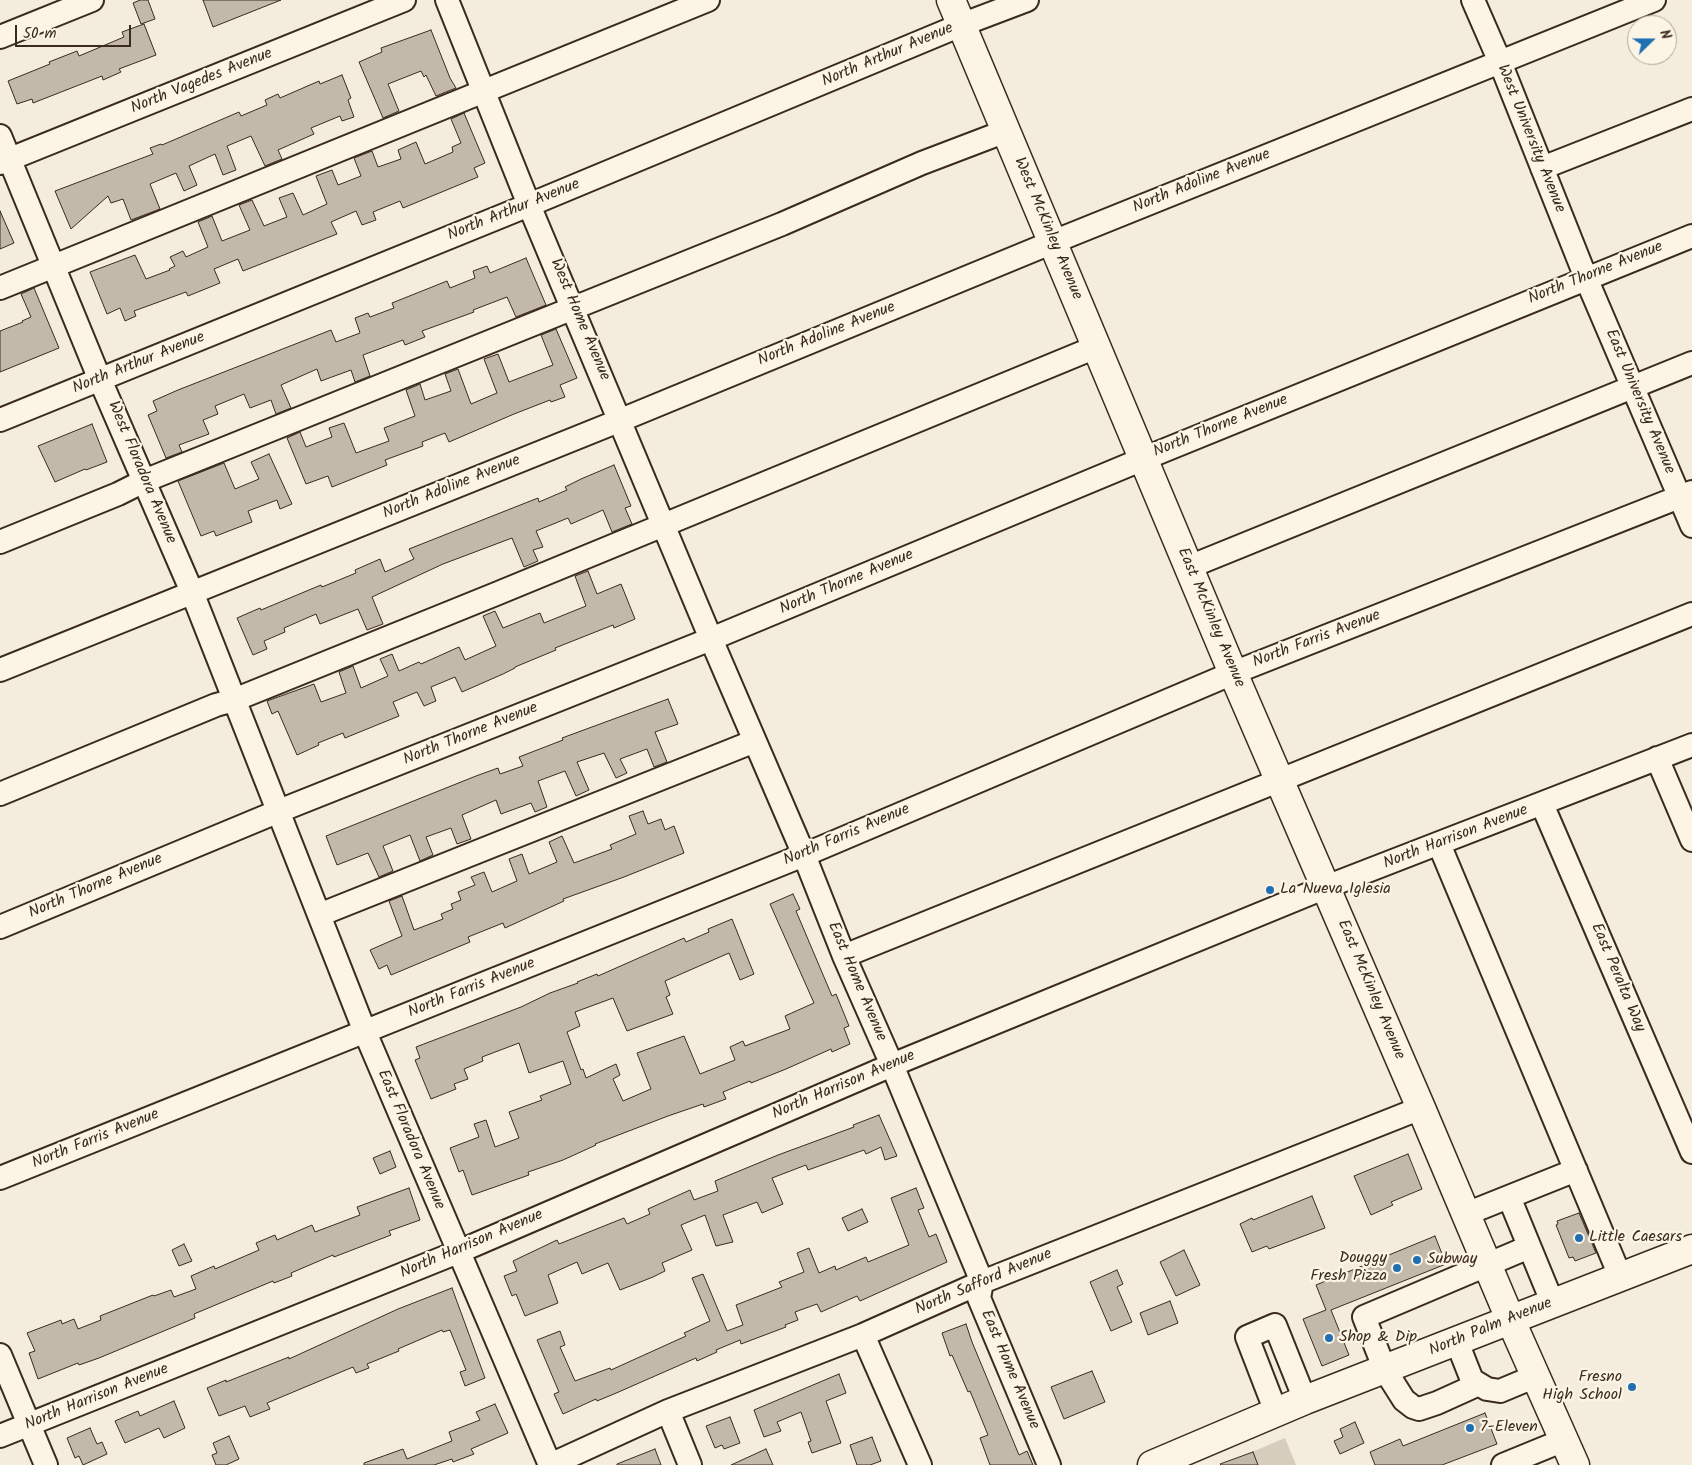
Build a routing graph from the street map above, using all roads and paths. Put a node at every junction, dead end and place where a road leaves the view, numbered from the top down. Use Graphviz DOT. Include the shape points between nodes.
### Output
graph roads {
  1 [pos="92,0"];
  2 [pos="404,0"];
  3 [pos="447,0"];
  4 [pos="708,0"];
  5 [pos="951,0"];
  6 [pos="1027,0"];
  7 [pos="1473,0"];
  8 [pos="1654,0"];
  9 [pos="961,25"];
  10 [pos="0,37"];
  11 [pos="1500,62"];
  12 [pos="484,90"];
  13 [pos="1692,109"];
  14 [pos="1006,131"];
  15 [pos="0,136"];
  16 [pos="5,162"];
  17 [pos="1542,168"];
  18 [pos="529,204"];
  19 [pos="1692,236"];
  20 [pos="1053,242"];
  21 [pos="54,266"];
  22 [pos="1586,278"];
  23 [pos="0,288"];
  24 [pos="574,308"];
  25 [pos="1096,347"];
  26 [pos="1692,363"];
  27 [pos="101,380"];
  28 [pos="1632,387"];
  29 [pos="0,420"];
  30 [pos="621,420"];
  31 [pos="1143,459"];
  32 [pos="144,481"];
  33 [pos="1686,495"];
  34 [pos="664,524"];
  35 [pos="1692,526"];
  36 [pos="0,542"];
  37 [pos="1189,567"];
  38 [pos="192,592"];
  39 [pos="1692,614"];
  40 [pos="711,639"];
  41 [pos="0,670"];
  42 [pos="1233,673"];
  43 [pos="234,700"];
  44 [pos="755,741"];
  45 [pos="1692,745"];
  46 [pos="1657,758"];
  47 [pos="1280,782"];
  48 [pos="0,794"];
  49 [pos="1542,804"];
  50 [pos="279,811"];
  51 [pos="1692,840"];
  52 [pos="1439,844"];
  53 [pos="804,855"];
  54 [pos="1326,887"];
  55 [pos="319,915"];
  56 [pos="0,927"];
  57 [pos="844,956"];
  58 [pos="365,1032"];
  59 [pos="892,1065"];
  60 [pos="1421,1108"];
  61 [pos="1692,1152"];
  62 [pos="1576,1170"];
  63 [pos="0,1178"];
  64 [pos="1509,1197"];
  65 [pos="1466,1214"];
  66 [pos="1529,1247"];
  67 [pos="1692,1249"];
  68 [pos="458,1252"];
  69 [pos="1488,1265"];
  70 [pos="1620,1276"];
  71 [pos="982,1282"];
  72 [pos="1553,1304"];
  73 [pos="1511,1321"];
  74 [pos="863,1335"];
  75 [pos="1457,1342"];
  76 [pos="0,1356"];
  77 [pos="1385,1370"];
  78 [pos="1536,1376"];
  79 [pos="1479,1384"];
  80 [pos="1305,1400"];
  81 [pos="668,1411"];
  82 [pos="1276,1412"];
  83 [pos="29,1425"];
  84 [pos="0,1436"];
  85 [pos="1564,1440"];
  86 [pos="46,1465"];
  87 [pos="550,1465"];
  88 [pos="690,1465"];
  89 [pos="920,1465"];
  90 [pos="1048,1465"];
  91 [pos="1152,1465"];
  92 [pos="1503,1465"];
  93 [pos="1575,1465"];
  1 -- 10 [label="street"];
  2 -- 16 [label="street, North Vagedes Avenue"];
  3 -- 12 [label="street, West Home Avenue"];
  4 -- 12 [label="street"];
  5 -- 9 [label="main road, West McKinley Avenue"];
  6 -- 9 [label="street, North Arthur Avenue"];
  7 -- 11 [label="street, West University Avenue"];
  8 -- 11 [label="street, North Adoline Avenue"];
  9 -- 14 [label="main road, West McKinley Avenue"];
  9 -- 18 [label="street, North Arthur Avenue"];
  11 -- 17 [label="street, West University Avenue"];
  11 -- 20 [label="street, North Adoline Avenue"];
  12 -- 18 [label="street, West Home Avenue"];
  12 -- 21 [label="street"];
  13 -- 17 [label="street"];
  14 -- 20 [label="main road, West McKinley Avenue"];
  14 -- 24 [label="street"];
  15 -- 16 [label="street, West Floradora Avenue"];
  16 -- 21 [label="street, West Floradora Avenue"];
  17 -- 22 [label="street, West University Avenue"];
  18 -- 24 [label="street, West Home Avenue"];
  18 -- 27 [label="street, North Arthur Avenue"];
  19 -- 22 [label="street, North Thorne Avenue"];
  20 -- 25 [label="main road, West McKinley Avenue"];
  20 -- 30 [label="street, North Adoline Avenue"];
  21 -- 23 [label="street"];
  21 -- 27 [label="street, West Floradora Avenue"];
  22 -- 28 [label="street, East University Avenue"];
  22 -- 31 [label="street, North Thorne Avenue"];
  24 -- 30 [label="street, West Home Avenue"];
  24 -- 32 [label="street"];
  25 -- 31 [label="main road, West McKinley Avenue"];
  25 -- 34 [label="street"];
  26 -- 28 [label="street"];
  27 -- 29 [label="street, North Arthur Avenue"];
  27 -- 32 [label="street, West Floradora Avenue"];
  28 -- 33 [label="street, East University Avenue"];
  28 -- 37 [label="street"];
  30 -- 34 [label="street, West Home Avenue"];
  30 -- 38 [label="street, North Adoline Avenue"];
  31 -- 37 [label="main road, East McKinley Avenue"];
  31 -- 40 [label="street, North Thorne Avenue"];
  32 -- 36 [label="street"];
  32 -- 38 [label="street, West Floradora Avenue"];
  33 -- 35 [label="street, East University Avenue"];
  33 -- 42 [label="street, North Farris Avenue"];
  34 -- 40 [label="street, West Home Avenue"];
  34 -- 43 [label="street"];
  37 -- 42 [label="main road, East McKinley Avenue"];
  38 -- 41 [label="street, North Adoline Avenue"];
  38 -- 43 [label="street, West Floradora Avenue"];
  39 -- 47 [label="street"];
  40 -- 44 [label="street, East Home Avenue"];
  40 -- 50 [label="street, North Thorne Avenue"];
  42 -- 47 [label="main road, East McKinley Avenue"];
  42 -- 53 [label="street, North Farris Avenue"];
  43 -- 48 [label="street"];
  43 -- 50 [label="street, West Floradora Avenue"];
  44 -- 53 [label="street, East Home Avenue"];
  44 -- 55 [label="street"];
  45 -- 46 [label="street, North Harrison Avenue"];
  46 -- 49 [label="street, North Harrison Avenue"];
  46 -- 51 [label="street"];
  47 -- 54 [label="main road, East McKinley Avenue"];
  47 -- 57 [label="street"];
  49 -- 52 [label="street, North Harrison Avenue"];
  49 -- 61 [label="street, East Peralta Way"];
  50 -- 55 [label="street, East Floradora Avenue"];
  50 -- 56 [label="street, North Thorne Avenue"];
  52 -- 54 [label="street, North Harrison Avenue"];
  52 -- 62 [label="street"];
  53 -- 57 [label="street, East Home Avenue"];
  53 -- 58 [label="street, North Farris Avenue"];
  54 -- 59 [label="street, North Harrison Avenue"];
  54 -- 60 [label="main road, East McKinley Avenue"];
  55 -- 58 [label="street, East Floradora Avenue"];
  57 -- 59 [label="street, East Home Avenue"];
  58 -- 63 [label="street, North Farris Avenue"];
  58 -- 68 [label="street, East Floradora Avenue"];
  59 -- 68 [label="street, North Harrison Avenue"];
  59 -- 71 [label="street, East Home Avenue"];
  60 -- 65 [label="main road, East McKinley Avenue"];
  60 -- 71 [label="street, North Safford Avenue"];
  62 -- 64 [label="street"];
  62 -- 70 [label="street"];
  64 -- 65 [label="street"];
  64 -- 66 [label="street"];
  65 -- 69 [label="main road, East McKinley Avenue"];
  66 -- 69 [label="street"];
  66 -- 72 [label="street"];
  67 -- 70 [label="main road, North Palm Avenue"];
  68 -- 83 [label="street, North Harrison Avenue"];
  68 -- 87 [label="street, East Floradora Avenue"];
  69 -- 73 [label="main road, East McKinley Avenue"];
  69 -- 77 [label="street" via="1364,1316"];
  70 -- 72 [label="main road, North Palm Avenue"];
  71 -- 74 [label="street, North Safford Avenue"];
  71 -- 90 [label="street, East Home Avenue" via="979,1298"];
  72 -- 73 [label="main road, North Palm Avenue"];
  73 -- 75 [label="main road, North Palm Avenue"];
  73 -- 78 [label="main road, East McKinley Avenue"];
  74 -- 81 [label="street, North Safford Avenue"];
  74 -- 89 [label="street"];
  75 -- 77 [label="main road, North Palm Avenue"];
  75 -- 79 [label="street" via="1472,1380"];
  76 -- 83 [label="street"];
  77 -- 79 [label="street" via="1404,1400 1419,1409"];
  77 -- 80 [label="main road, North Palm Avenue"];
  78 -- 79 [label="street" via="1500,1391"];
  78 -- 85 [label="main road, East McKinley Avenue"];
  80 -- 82 [label="main road, North Palm Avenue"];
  80 -- 82 [label="street" via="1275,1325 1247,1337"];
  81 -- 87 [label="street, North Safford Avenue"];
  81 -- 88 [label="street"];
  82 -- 91 [label="main road, North Palm Avenue"];
  83 -- 84 [label="street, North Harrison Avenue"];
  83 -- 86 [label="street"];
  85 -- 92 [label="street"];
  85 -- 93 [label="main road, East McKinley Avenue"];
}
